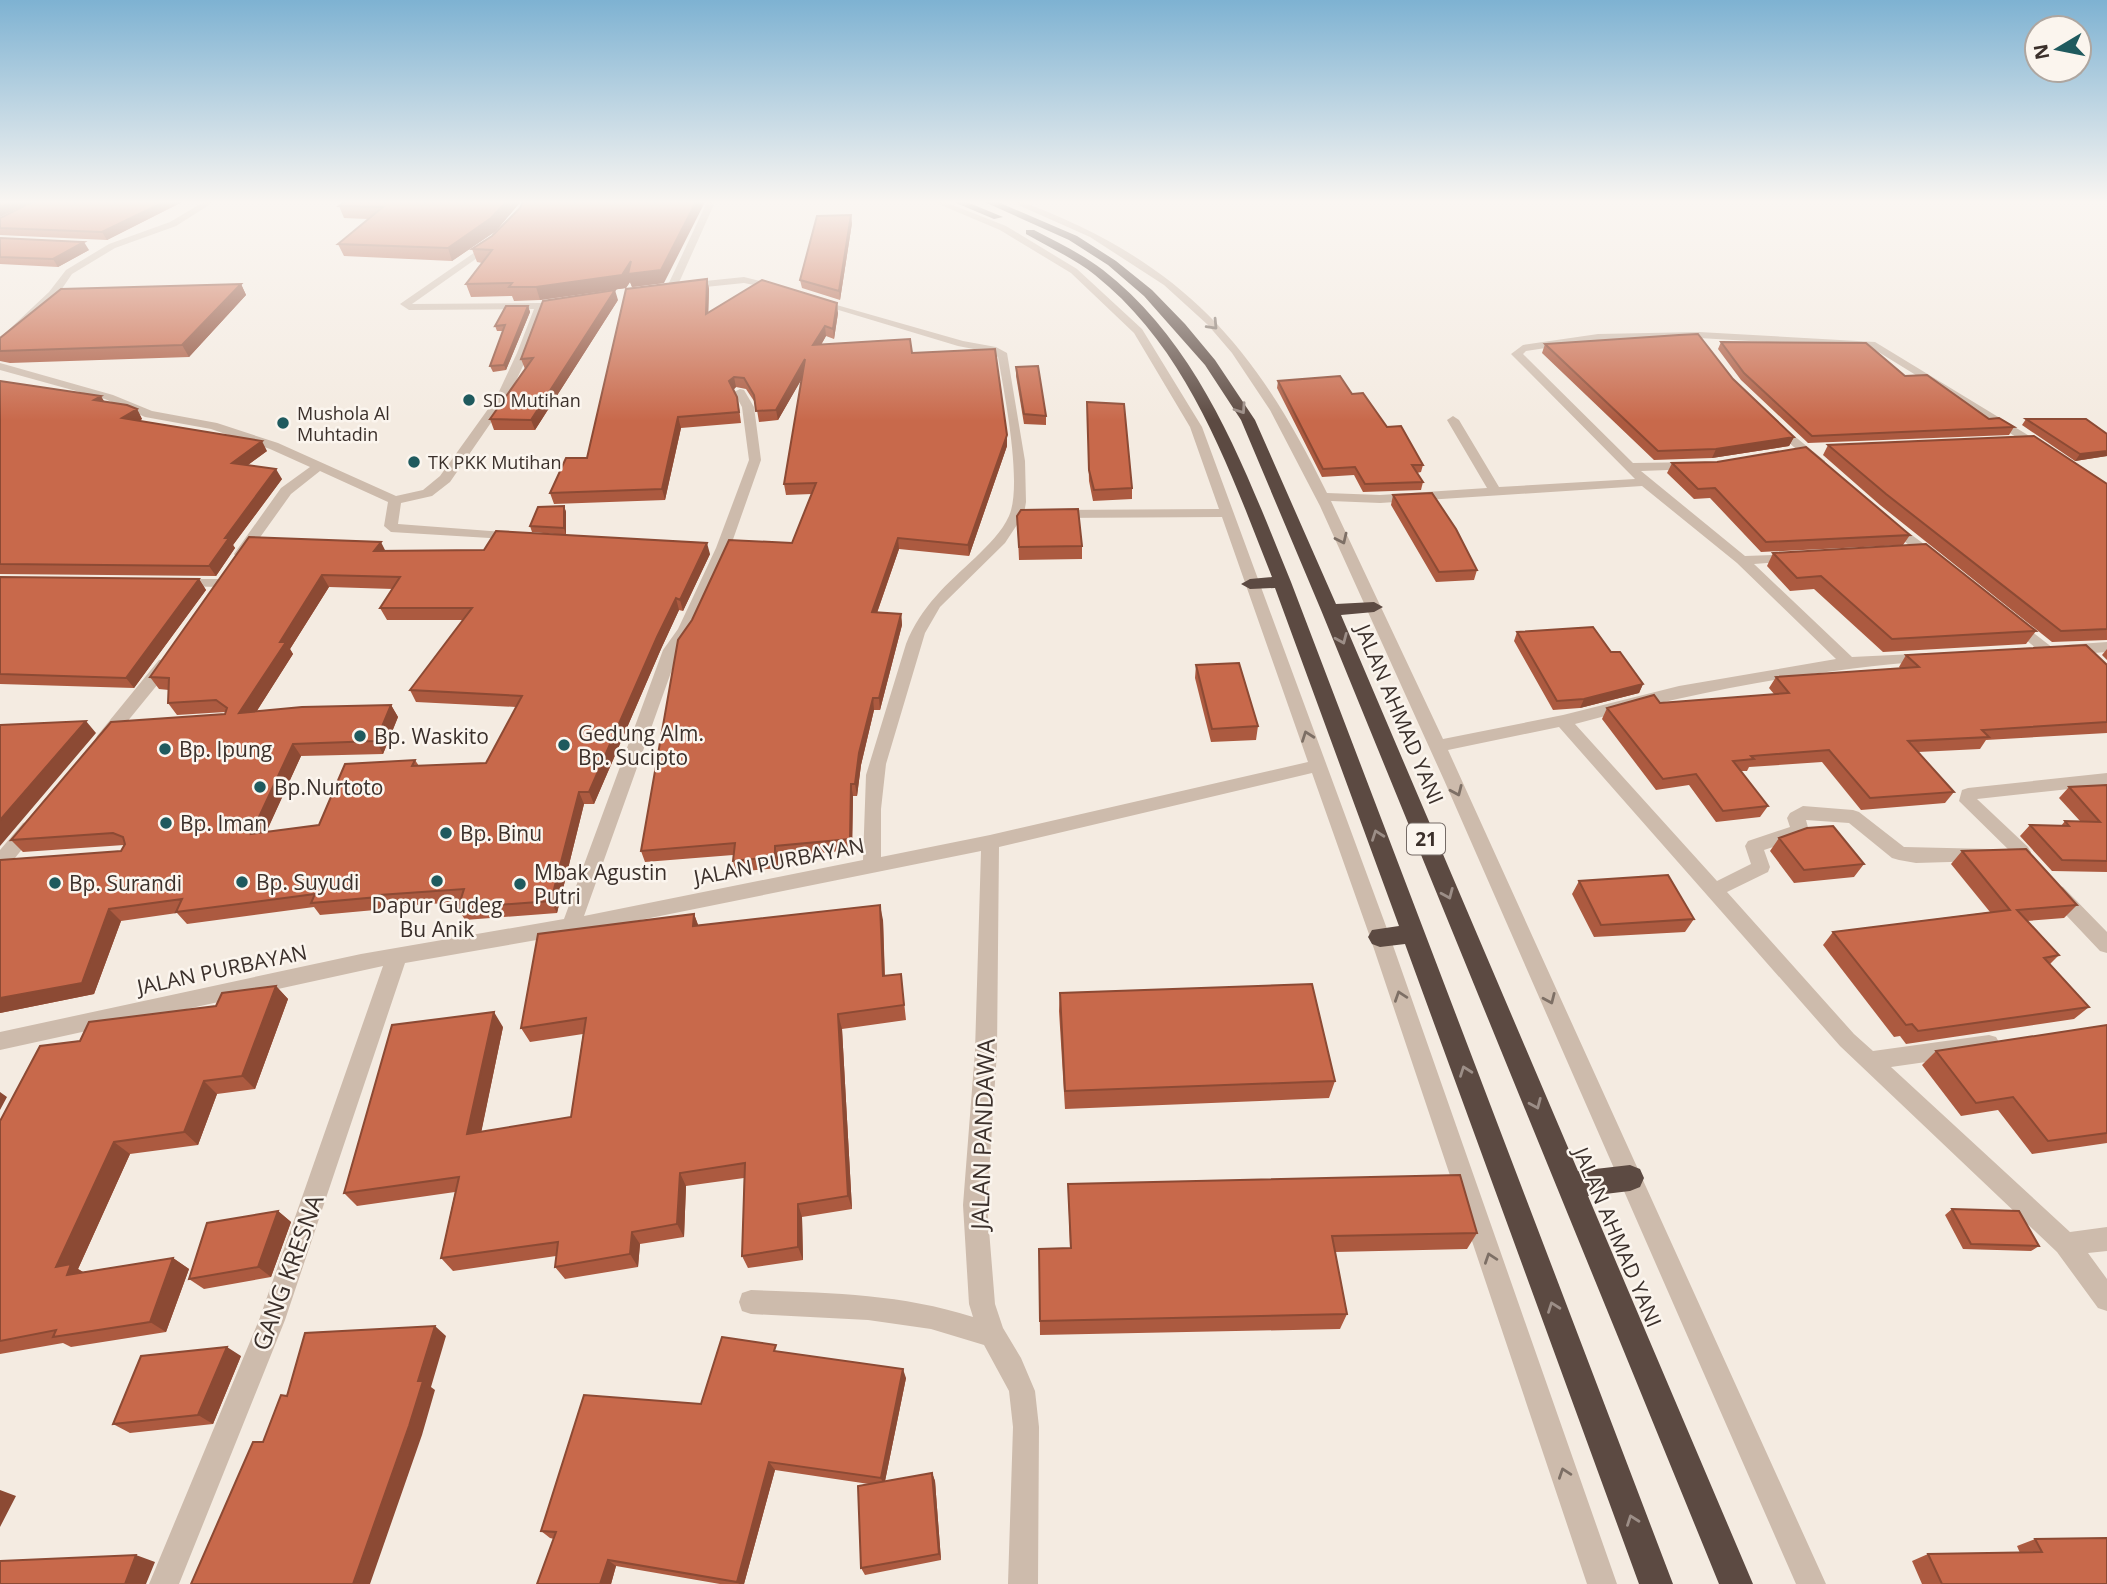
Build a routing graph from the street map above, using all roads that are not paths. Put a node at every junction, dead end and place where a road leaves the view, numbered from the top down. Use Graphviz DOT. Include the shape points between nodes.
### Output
graph roads {
  1 [pos="68,274"];
  2 [pos="448,274"];
  3 [pos="678,274"];
  4 [pos="1077,274"];
  5 [pos="1100,274"];
  6 [pos="1124,274"];
  7 [pos="1156,274"];
  8 [pos="672,287"];
  9 [pos="659,289"];
  10 [pos="787,290"];
  11 [pos="810,298"];
  12 [pos="580,300"];
  13 [pos="540,306"];
  14 [pos="1699,335"];
  15 [pos="0,344"];
  16 [pos="1713,355"];
  17 [pos="0,366"];
  18 [pos="740,392"];
  19 [pos="1770,419"];
  20 [pos="1453,420"];
  21 [pos="2030,440"];
  22 [pos="2004,441"];
  23 [pos="1812,450"];
  24 [pos="1783,453"];
  25 [pos="2050,453"];
  26 [pos="1712,465"];
  27 [pos="317,467"];
  28 [pos="1632,467"];
  29 [pos="1835,476"];
  30 [pos="1645,482"];
  31 [pos="1495,491"];
  32 [pos="1322,497"];
  33 [pos="395,500"];
  34 [pos="1226,513"];
  35 [pos="1031,514"];
  36 [pos="1883,518"];
  37 [pos="536,539"];
  38 [pos="1924,550"];
  39 [pos="1900,551"];
  40 [pos="1811,556"];
  41 [pos="1742,561"];
  42 [pos="1942,565"];
  43 [pos="1282,582"];
  44 [pos="158,583"];
  45 [pos="220,583"];
  46 [pos="1250,584"];
  47 [pos="208,601"];
  48 [pos="1374,607"];
  49 [pos="1330,610"];
  50 [pos="2000,611"];
  51 [pos="2107,647"];
  52 [pos="2082,649"];
  53 [pos="174,651"];
  54 [pos="2048,651"];
  55 [pos="2021,652"];
  56 [pos="1939,656"];
  57 [pos="1848,662"];
  58 [pos="2097,663"];
  59 [pos="1563,721"];
  60 [pos="138,726"];
  61 [pos="114,727"];
  62 [pos="1437,746"];
  63 [pos="96,748"];
  64 [pos="1318,766"];
  65 [pos="2107,779"];
  66 [pos="44,811"];
  67 [pos="990,842"];
  68 [pos="2022,852"];
  69 [pos="27,861"];
  70 [pos="0,863"];
  71 [pos="872,865"];
  72 [pos="1713,891"];
  73 [pos="571,926"];
  74 [pos="1414,934"];
  75 [pos="1380,937"];
  76 [pos="2107,945"];
  77 [pos="397,956"];
  78 [pos="56,1030"];
  79 [pos="0,1041"];
  80 [pos="2004,1042"];
  81 [pos="44,1052"];
  82 [pos="1868,1061"];
  83 [pos="1630,1178"];
  84 [pos="1569,1185"];
  85 [pos="2107,1239"];
  86 [pos="2066,1244"];
  87 [pos="2107,1299"];
  88 [pos="751,1302"];
  89 [pos="992,1335"];
  90 [pos="164,1584"];
  91 [pos="1023,1584"];
  92 [pos="1602,1584"];
  93 [pos="1656,1584"];
  94 [pos="1736,1584"];
  95 [pos="1811,1584"];
  1 -- 15 [label="street"];
  2 -- 13 [label="street" via="405,304"];
  3 -- 8 [label="street"];
  4 -- 34 [label="street" via="1138,331 1196,427"];
  5 -- 43 [label="highway, 21" via="1163,337 1218,425"];
  6 -- 49 [label="highway, JALAN AHMAD YANI / 21, one-way" via="1180,327 1248,420"];
  7 -- 32 [label="street, one-way" via="1213,324 1242,359 1282,418"];
  8 -- 9 [label="street"];
  8 -- 10 [label="street" via="744,280"];
  11 -- 35 [label="street" via="1003,355 1010,382 1021,500"];
  12 -- 13 [label="street"];
  13 -- 33 [label="street" via="502,398 445,479 427,493"];
  14 -- 16 [label="street"];
  14 -- 21 [label="street" via="1869,345 1887,351"];
  14 -- 28 [label="street" via="1598,337 1536,345 1517,354"];
  17 -- 27 [label="street" via="109,397 149,414 213,426 274,446"];
  18 -- 73 [label="street" via="748,407 755,460 685,630 671,650"];
  19 -- 23 [label="street"];
  20 -- 31 [label="street"];
  21 -- 22 [label="street"];
  21 -- 25 [label="street"];
  23 -- 24 [label="street"];
  23 -- 29 [label="street"];
  26 -- 28 [label="street"];
  27 -- 33 [label="street"];
  27 -- 45 [label="street" via="286,491"];
  28 -- 30 [label="street"];
  30 -- 31 [label="street"];
  30 -- 41 [label="street"];
  31 -- 32 [label="street" via="1380,499"];
  32 -- 48 [label="street, one-way"];
  33 -- 37 [label="street" via="391,526 396,529"];
  34 -- 35 [label="street"];
  34 -- 46 [label="street"];
  35 -- 71 [label="street" via="939,600 918,630 876,773 870,825"];
  36 -- 38 [label="street"];
  38 -- 39 [label="street"];
  38 -- 42 [label="street"];
  40 -- 41 [label="street"];
  41 -- 57 [label="street"];
  43 -- 46 [label="highway"];
  74 -- 43 [label="highway, 21, one-way"];
  44 -- 45 [label="street"];
  45 -- 47 [label="street"];
  64 -- 46 [label="street, one-way"];
  48 -- 49 [label="highway"];
  48 -- 62 [label="street"];
  49 -- 84 [label="highway, JALAN AHMAD YANI / 21, one-way"];
  50 -- 54 [label="street"];
  51 -- 52 [label="street"];
  52 -- 54 [label="street"];
  52 -- 58 [label="street"];
  53 -- 61 [label="street"];
  54 -- 55 [label="street"];
  56 -- 57 [label="street"];
  57 -- 59 [label="street" via="1679,691"];
  59 -- 62 [label="street"];
  59 -- 72 [label="street"];
  60 -- 61 [label="street"];
  61 -- 63 [label="street"];
  62 -- 83 [label="street, one-way"];
  64 -- 67 [label="street, JALAN PURBAYAN"];
  64 -- 75 [label="street"];
  65 -- 68 [label="street" via="1968,794 1968,801"];
  66 -- 70 [label="street"];
  67 -- 71 [label="street, JALAN PURBAYAN"];
  67 -- 89 [label="street, JALAN PANDAWA" via="986,1051 975,1205 982,1304"];
  68 -- 72 [label="street" via="1899,853 1853,817 1803,813 1796,818 1800,831 1754,846 1761,867"];
  68 -- 76 [label="street"];
  69 -- 70 [label="street"];
  71 -- 73 [label="street, JALAN PURBAYAN"];
  72 -- 82 [label="street"];
  73 -- 77 [label="street, JALAN PURBAYAN"];
  74 -- 75 [label="highway"];
  93 -- 74 [label="highway, 21, one-way"];
  92 -- 75 [label="street, one-way"];
  77 -- 78 [label="street, JALAN PURBAYAN"];
  77 -- 90 [label="street, GANG KRESNA" via="272,1320"];
  78 -- 79 [label="street, JALAN PURBAYAN"];
  78 -- 81 [label="street"];
  80 -- 82 [label="street"];
  82 -- 86 [label="street"];
  83 -- 84 [label="highway"];
  83 -- 95 [label="street"];
  84 -- 94 [label="highway, JALAN AHMAD YANI / 21"];
  85 -- 86 [label="street"];
  86 -- 87 [label="street"];
  88 -- 89 [label="street" via="868,1307 931,1316"];
  89 -- 91 [label="street, JALAN PANDAWA" via="1022,1391 1026,1427"];
}
